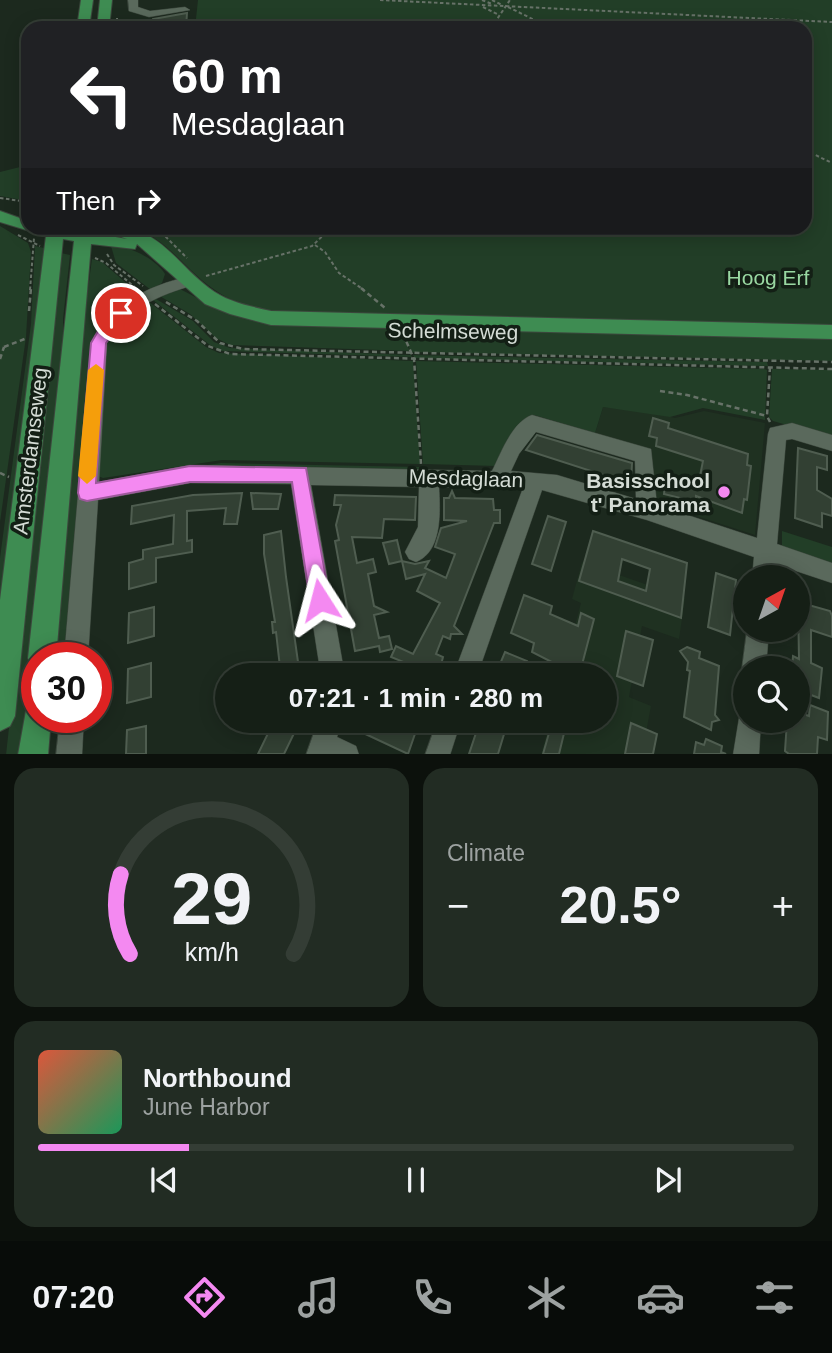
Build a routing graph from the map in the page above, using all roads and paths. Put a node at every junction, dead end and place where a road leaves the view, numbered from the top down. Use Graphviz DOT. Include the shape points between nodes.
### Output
graph roads {
  1 [pos="87,0"];
  2 [pos="106,0"];
  3 [pos="133,0"];
  4 [pos="380,0"];
  5 [pos="482,0"];
  6 [pos="492,0"];
  7 [pos="510,0"];
  8 [pos="477,5"];
  9 [pos="495,6"];
  10 [pos="506,6"];
  11 [pos="185,10"];
  12 [pos="118,11"];
  13 [pos="149,14"];
  14 [pos="499,15"];
  15 [pos="84,21"];
  16 [pos="104,21"];
  17 [pos="118,21"];
  18 [pos="149,21"];
  19 [pos="495,21"];
  20 [pos="537,21"];
  21 [pos="812,21"];
  22 [pos="812,21"];
  23 [pos="832,22"];
  24 [pos="812,153"];
  25 [pos="832,163"];
  26 [pos="0,198"];
  27 [pos="21,201"];
  28 [pos="0,206"];
  29 [pos="0,216"];
  30 [pos="21,219"];
  31 [pos="21,222"];
  32 [pos="31,235"];
  33 [pos="55,235"];
  34 [pos="83,235"];
  35 [pos="96,235"];
  36 [pos="132,235"];
  37 [pos="165,235"];
  38 [pos="324,235"];
  39 [pos="315,244"];
  40 [pos="98,258"];
  41 [pos="182,268"];
  42 [pos="150,295"];
  43 [pos="29,313"];
  44 [pos="396,323"];
  45 [pos="832,332"];
  46 [pos="27,338"];
  47 [pos="0,343"];
  48 [pos="4,347"];
  49 [pos="411,353"];
  50 [pos="0,359"];
  51 [pos="414,359"];
  52 [pos="832,362"];
  53 [pos="770,367"];
  54 [pos="832,369"];
  55 [pos="660,391"];
  56 [pos="772,425"];
  57 [pos="832,443"];
  58 [pos="425,471"];
  59 [pos="0,473"];
  60 [pos="299,474"];
  61 [pos="9,477"];
  62 [pos="498,479"];
  63 [pos="536,480"];
  64 [pos="87,493"];
  65 [pos="647,512"];
  66 [pos="766,551"];
  67 [pos="416,552"];
  68 [pos="764,565"];
  69 [pos="832,573"];
  70 [pos="44,642"];
  71 [pos="77,642"];
  72 [pos="331,663"];
  73 [pos="470,663"];
  74 [pos="0,716"];
  75 [pos="35,733"];
  76 [pos="71,733"];
  77 [pos="445,733"];
  78 [pos="748,733"];
  79 [pos="324,740"];
  80 [pos="33,754"];
  81 [pos="69,754"];
  82 [pos="347,754"];
  83 [pos="437,754"];
  84 [pos="746,754"];
  1 -- 15 [label="main road"];
  2 -- 16 [label="main road"];
  3 -- 13 [label="street" via="133,9"];
  4 -- 8 [label="path"];
  5 -- 9 [label="path"];
  6 -- 10 [label="path"];
  7 -- 10 [label="path"];
  8 -- 9 [label="path"];
  8 -- 14 [label="path"];
  9 -- 10 [label="path"];
  10 -- 14 [label="path"];
  10 -- 20 [label="path"];
  10 -- 22 [label="path"];
  11 -- 13 [label="street"];
  12 -- 17 [label="path"];
  13 -- 18 [label="street"];
  14 -- 19 [label="path"];
  21 -- 23 [label="path"];
  24 -- 25 [label="path"];
  26 -- 27 [label="path"];
  28 -- 30 [label="main road, Schelmseweg"];
  29 -- 31 [label="main road, Schelmseweg"];
  32 -- 43 [label="path"];
  33 -- 74 [label="main road, Amsterdamseweg"];
  34 -- 70 [label="main road, Amsterdamseweg"];
  35 -- 41 [label="main road, Schelmseweg"];
  36 -- 41 [label="main road, Schelmseweg" via="152,242"];
  37 -- 41 [label="path" via="180,248"];
  38 -- 39 [label="path"];
  39 -- 41 [label="path" via="272,260"];
  39 -- 44 [label="path" via="328,252 339,273 380,301"];
  40 -- 42 [label="path, Schelmseweg" via="107,254"];
  41 -- 42 [label="street"];
  41 -- 44 [label="main road, Schelmseweg" via="206,295 254,314"];
  42 -- 49 [label="path, Schelmseweg" via="233,348"];
  42 -- 51 [label="path, Schelmseweg" via="219,352"];
  42 -- 64 [label="street" via="116,317 99,343"];
  44 -- 45 [label="main road, Schelmseweg"];
  44 -- 49 [label="path"];
  46 -- 48 [label="path"];
  47 -- 48 [label="path"];
  48 -- 50 [label="path"];
  49 -- 51 [label="path"];
  49 -- 52 [label="path, Schelmseweg"];
  51 -- 53 [label="path, Schelmseweg"];
  51 -- 58 [label="path"];
  53 -- 54 [label="path, Schelmseweg"];
  53 -- 56 [label="path"];
  55 -- 56 [label="path" via="697,395"];
  56 -- 57 [label="street"];
  56 -- 66 [label="street"];
  58 -- 60 [label="street, Mesdaglaan"];
  58 -- 62 [label="street, Mesdaglaan"];
  58 -- 67 [label="street" via="428,533"];
  59 -- 61 [label="path"];
  60 -- 64 [label="street, Mesdaglaan" via="190,474"];
  60 -- 72 [label="street"];
  62 -- 63 [label="street, Mesdaglaan"];
  62 -- 65 [label="street" via="512,449 532,423 644,455"];
  63 -- 65 [label="street, Mesdaglaan"];
  63 -- 73 [label="street"];
  64 -- 71 [label="street"];
  65 -- 66 [label="street, Mesdaglaan"];
  66 -- 68 [label="street"];
  66 -- 69 [label="street, Mesdaglaan"];
  75 -- 80 [label="main road"];
  76 -- 81 [label="street"];
  77 -- 83 [label="street"];
  78 -- 84 [label="street"];
  79 -- 82 [label="street"];
}
